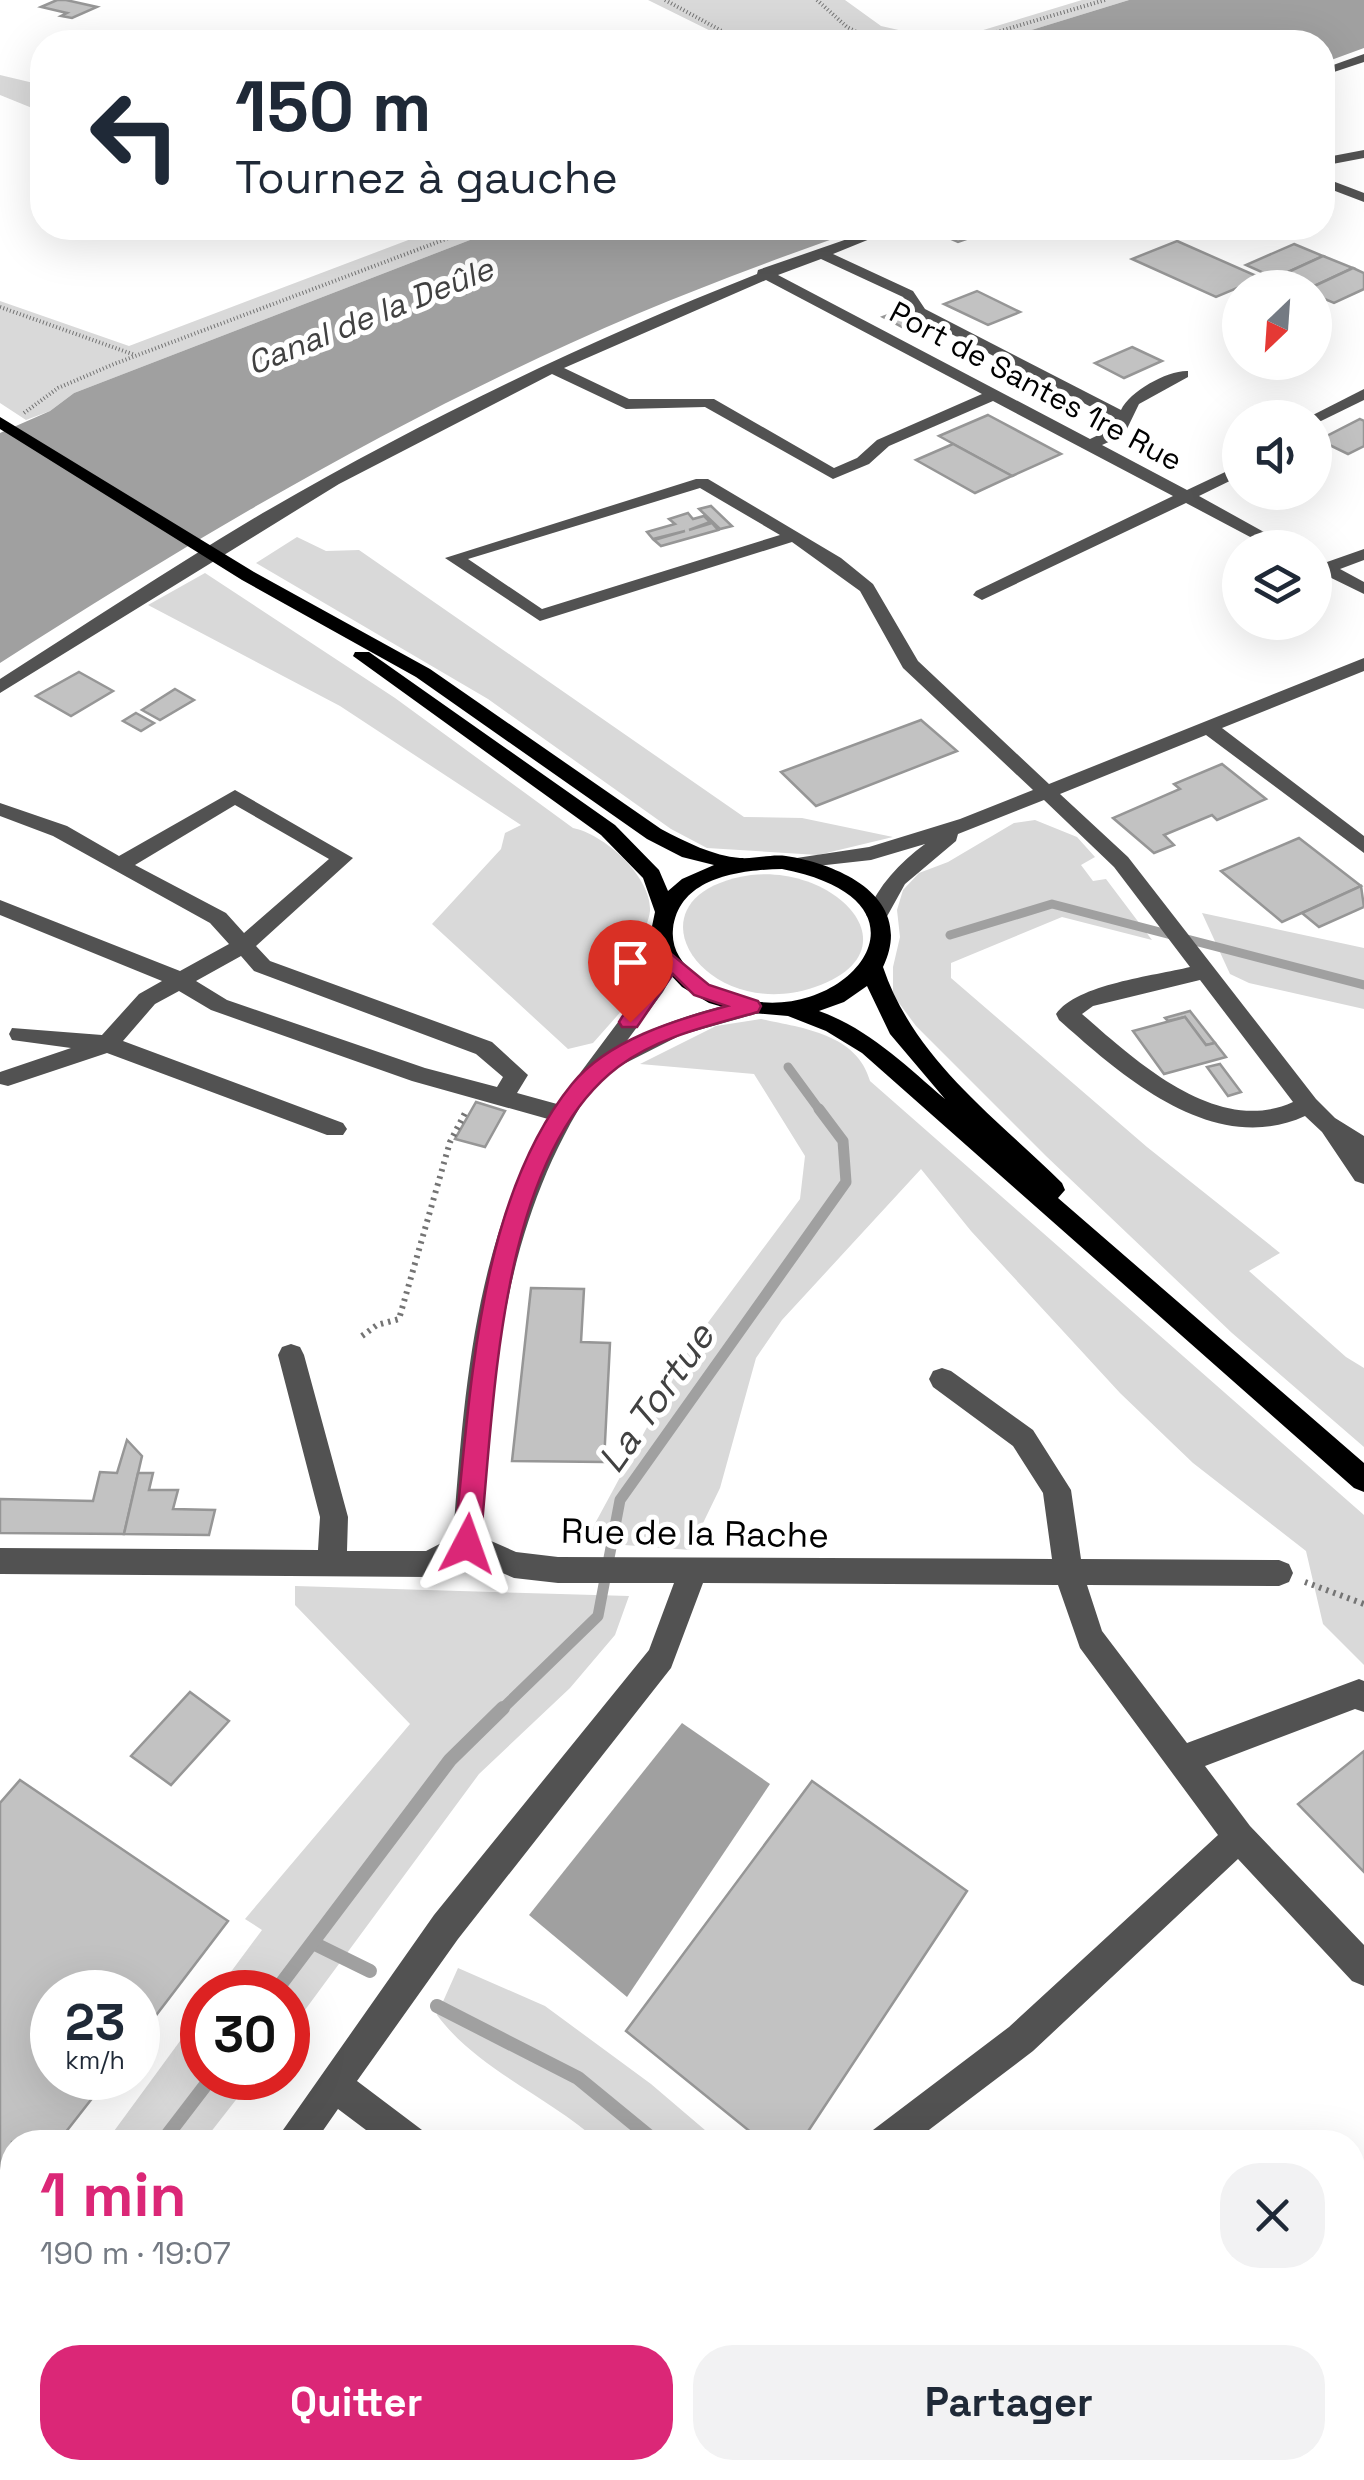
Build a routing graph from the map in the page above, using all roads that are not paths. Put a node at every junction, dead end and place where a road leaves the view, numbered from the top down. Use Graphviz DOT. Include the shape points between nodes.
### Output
graph roads {
  1 [pos="1364,58"];
  2 [pos="1335,68"];
  3 [pos="1364,154"];
  4 [pos="1335,160"];
  5 [pos="1335,186"];
  6 [pos="1364,198"];
  7 [pos="856,240"];
  8 [pos="820,253"];
  9 [pos="763,273"];
  10 [pos="552,368"];
  11 [pos="1183,374"];
  12 [pos="994,394"];
  13 [pos="1364,394"];
  14 [pos="1332,410"];
  15 [pos="1125,418"];
  16 [pos="8,420"];
  17 [pos="1089,445"];
  18 [pos="1222,479"];
  19 [pos="1187,496"];
  20 [pos="1251,530"];
  21 [pos="794,536"];
  22 [pos="1364,554"];
  23 [pos="1332,563"];
  24 [pos="1332,572"];
  25 [pos="248,576"];
  26 [pos="1362,586"];
  27 [pos="982,596"];
  28 [pos="1364,664"];
  29 [pos="0,688"];
  30 [pos="1208,728"];
  31 [pos="1047,792"];
  32 [pos="0,809"];
  33 [pos="967,824"];
  34 [pos="1364,846"];
  35 [pos="737,864"];
  36 [pos="797,864"];
  37 [pos="119,865"];
  38 [pos="0,906"];
  39 [pos="666,912"];
  40 [pos="877,916"];
  41 [pos="242,946"];
  42 [pos="670,960"];
  43 [pos="1199,963"];
  44 [pos="872,968"];
  45 [pos="179,980"];
  46 [pos="751,1006"];
  47 [pos="788,1008"];
  48 [pos="20,1034"];
  49 [pos="107,1044"];
  50 [pos="8,1078"];
  51 [pos="580,1088"];
  52 [pos="502,1098"];
  53 [pos="1308,1105"];
  54 [pos="564,1114"];
  55 [pos="1328,1124"];
  56 [pos="335,1129"];
  57 [pos="1364,1148"];
  58 [pos="1364,1175"];
  59 [pos="1135,1276"];
  60 [pos="290,1355"];
  61 [pos="942,1379"];
  62 [pos="1364,1480"];
  63 [pos="467,1544"];
  64 [pos="0,1561"];
  65 [pos="332,1564"];
  66 [pos="692,1572"];
  67 [pos="1068,1572"];
  68 [pos="1279,1573"];
  69 [pos="1364,1698"];
  70 [pos="1182,1760"];
  71 [pos="1239,1837"];
  72 [pos="1364,1969"];
  73 [pos="334,2085"];
  74 [pos="303,2130"];
  75 [pos="394,2130"];
  76 [pos="902,2130"];
  1 -- 2 [label="street"];
  3 -- 4 [label="street"];
  5 -- 6 [label="street"];
  7 -- 8 [label="street"];
  8 -- 9 [label="street"];
  8 -- 15 [label="street" via="908,294 920,312"];
  9 -- 10 [label="street"];
  9 -- 12 [label="street, Port de Santes 1re Rue"];
  10 -- 12 [label="street" via="626,404 708,402 833,474 863,461 882,443"];
  10 -- 29 [label="street" via="255,526"];
  11 -- 15 [label="street" via="1133,401"];
  12 -- 17 [label="street, Port de Santes 1re Rue"];
  13 -- 14 [label="street"];
  15 -- 17 [label="street" via="1118,432"];
  16 -- 25 [label="main road"];
  17 -- 19 [label="street, Port de Santes 1re Rue"];
  18 -- 19 [label="street"];
  19 -- 20 [label="street, Port de Santes 1re Rue"];
  19 -- 27 [label="street"];
  21 -- 21 [label="street" via="702,482 454,558 540,616"];
  21 -- 31 [label="street" via="867,588 910,664"];
  22 -- 23 [label="street"];
  24 -- 26 [label="street"];
  25 -- 35 [label="main road" via="468,702 654,834 689,852"];
  25 -- 39 [label="main road" via="608,830 652,874"];
  28 -- 30 [label="street"];
  30 -- 31 [label="street"];
  30 -- 34 [label="street"];
  31 -- 33 [label="street"];
  31 -- 43 [label="street" via="1120,862"];
  32 -- 37 [label="street" via="60,830"];
  33 -- 36 [label="street" via="871,853"];
  33 -- 40 [label="street" via="900,874"];
  35 -- 36 [label="main road"];
  35 -- 39 [label="main road" via="688,886"];
  36 -- 40 [label="main road" via="847,882"];
  37 -- 41 [label="street" via="218,918"];
  37 -- 41 [label="street" via="235,796 343,858"];
  38 -- 45 [label="street"];
  39 -- 42 [label="main road" via="663,941"];
  40 -- 44 [label="main road" via="882,942"];
  41 -- 45 [label="street"];
  41 -- 52 [label="street" via="262,966 484,1048 516,1075"];
  42 -- 46 [label="main road" via="702,990"];
  42 -- 51 [label="street"];
  43 -- 53 [label="street"];
  43 -- 53 [label="street" via="1086,1000 1067,1014 1126,1066 1214,1112 1272,1119"];
  44 -- 47 [label="main road" via="838,995"];
  44 -- 59 [label="main road" via="881,1001 913,1049"];
  45 -- 49 [label="street" via="147,999"];
  45 -- 52 [label="street" via="219,1004"];
  46 -- 47 [label="main road"];
  46 -- 51 [label="street" via="638,1046"];
  47 -- 59 [label="main road" via="870,1047"];
  48 -- 49 [label="street"];
  49 -- 50 [label="street"];
  49 -- 56 [label="street"];
  51 -- 54 [label="street"];
  52 -- 54 [label="street"];
  53 -- 55 [label="street"];
  54 -- 63 [label="street" via="520,1200 506,1246"];
  55 -- 57 [label="street"];
  55 -- 58 [label="street"];
  59 -- 62 [label="main road"];
  60 -- 65 [label="street" via="334,1517"];
  61 -- 67 [label="street" via="1023,1438 1057,1490"];
  63 -- 65 [label="street" via="429,1564"];
  63 -- 66 [label="street, Rue de la Rache" via="514,1565"];
  64 -- 65 [label="street"];
  66 -- 67 [label="street, Rue de la Rache"];
  66 -- 73 [label="street" via="661,1658 446,1927"];
  67 -- 68 [label="street, Rue de la Rache"];
  67 -- 70 [label="street" via="1090,1638"];
  69 -- 70 [label="street" via="1359,1693"];
  70 -- 71 [label="street"];
  71 -- 72 [label="street"];
  71 -- 76 [label="street" via="1021,2039"];
  73 -- 74 [label="street"];
  73 -- 75 [label="street"];
}
